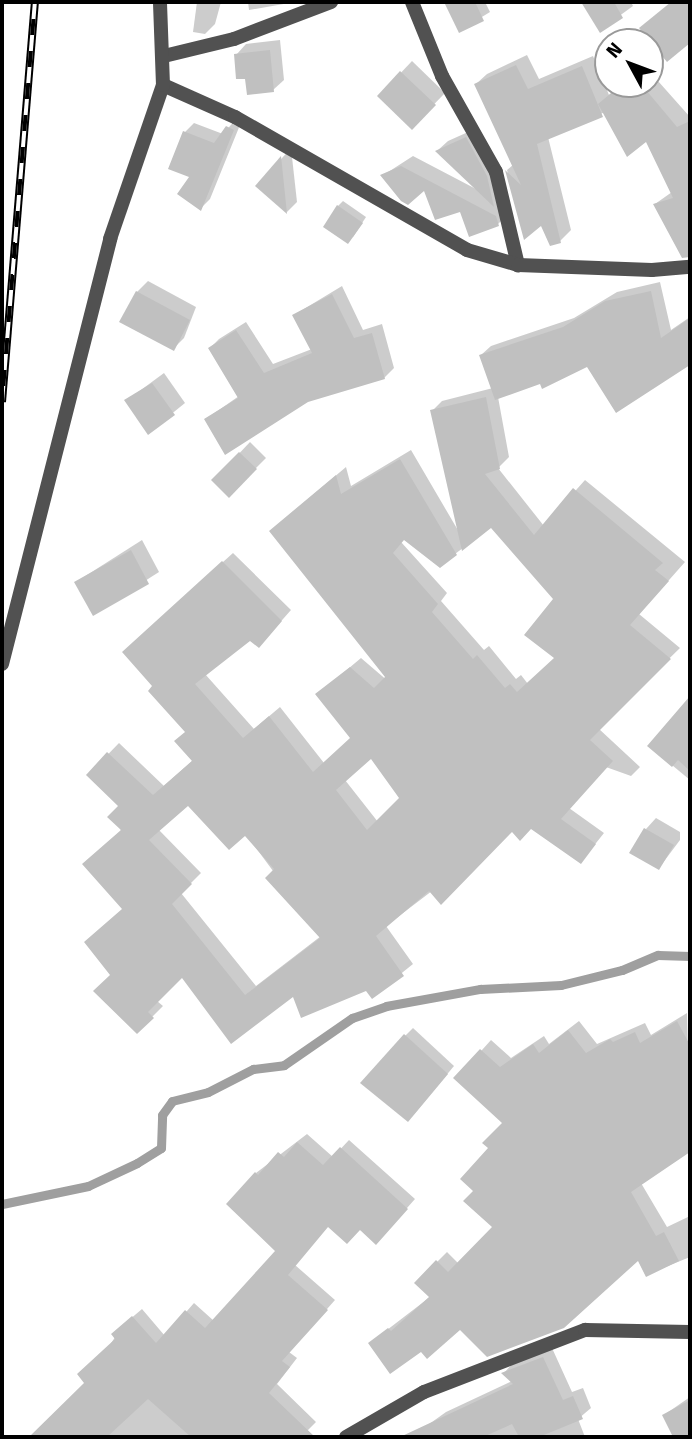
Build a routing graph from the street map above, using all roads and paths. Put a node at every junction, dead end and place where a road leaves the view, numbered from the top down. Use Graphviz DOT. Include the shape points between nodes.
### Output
graph roads {
  1 [pos="160,2"];
  2 [pos="331,2"];
  3 [pos="412,2"];
  4 [pos="164,56"];
  5 [pos="163,85"];
  6 [pos="518,265"];
  7 [pos="690,267"];
  8 [pos="2,664"];
  9 [pos="690,1332"];
  10 [pos="346,1437"];
  1 -- 4 [label="street"];
  2 -- 4 [label="street" via="234,39"];
  3 -- 6 [label="street" via="442,76 496,172"];
  4 -- 5 [label="street"];
  5 -- 6 [label="street" via="235,117 467,250"];
  5 -- 8 [label="street" via="110,239"];
  6 -- 7 [label="street"];
  9 -- 10 [label="street" via="585,1330 424,1392"];
}
